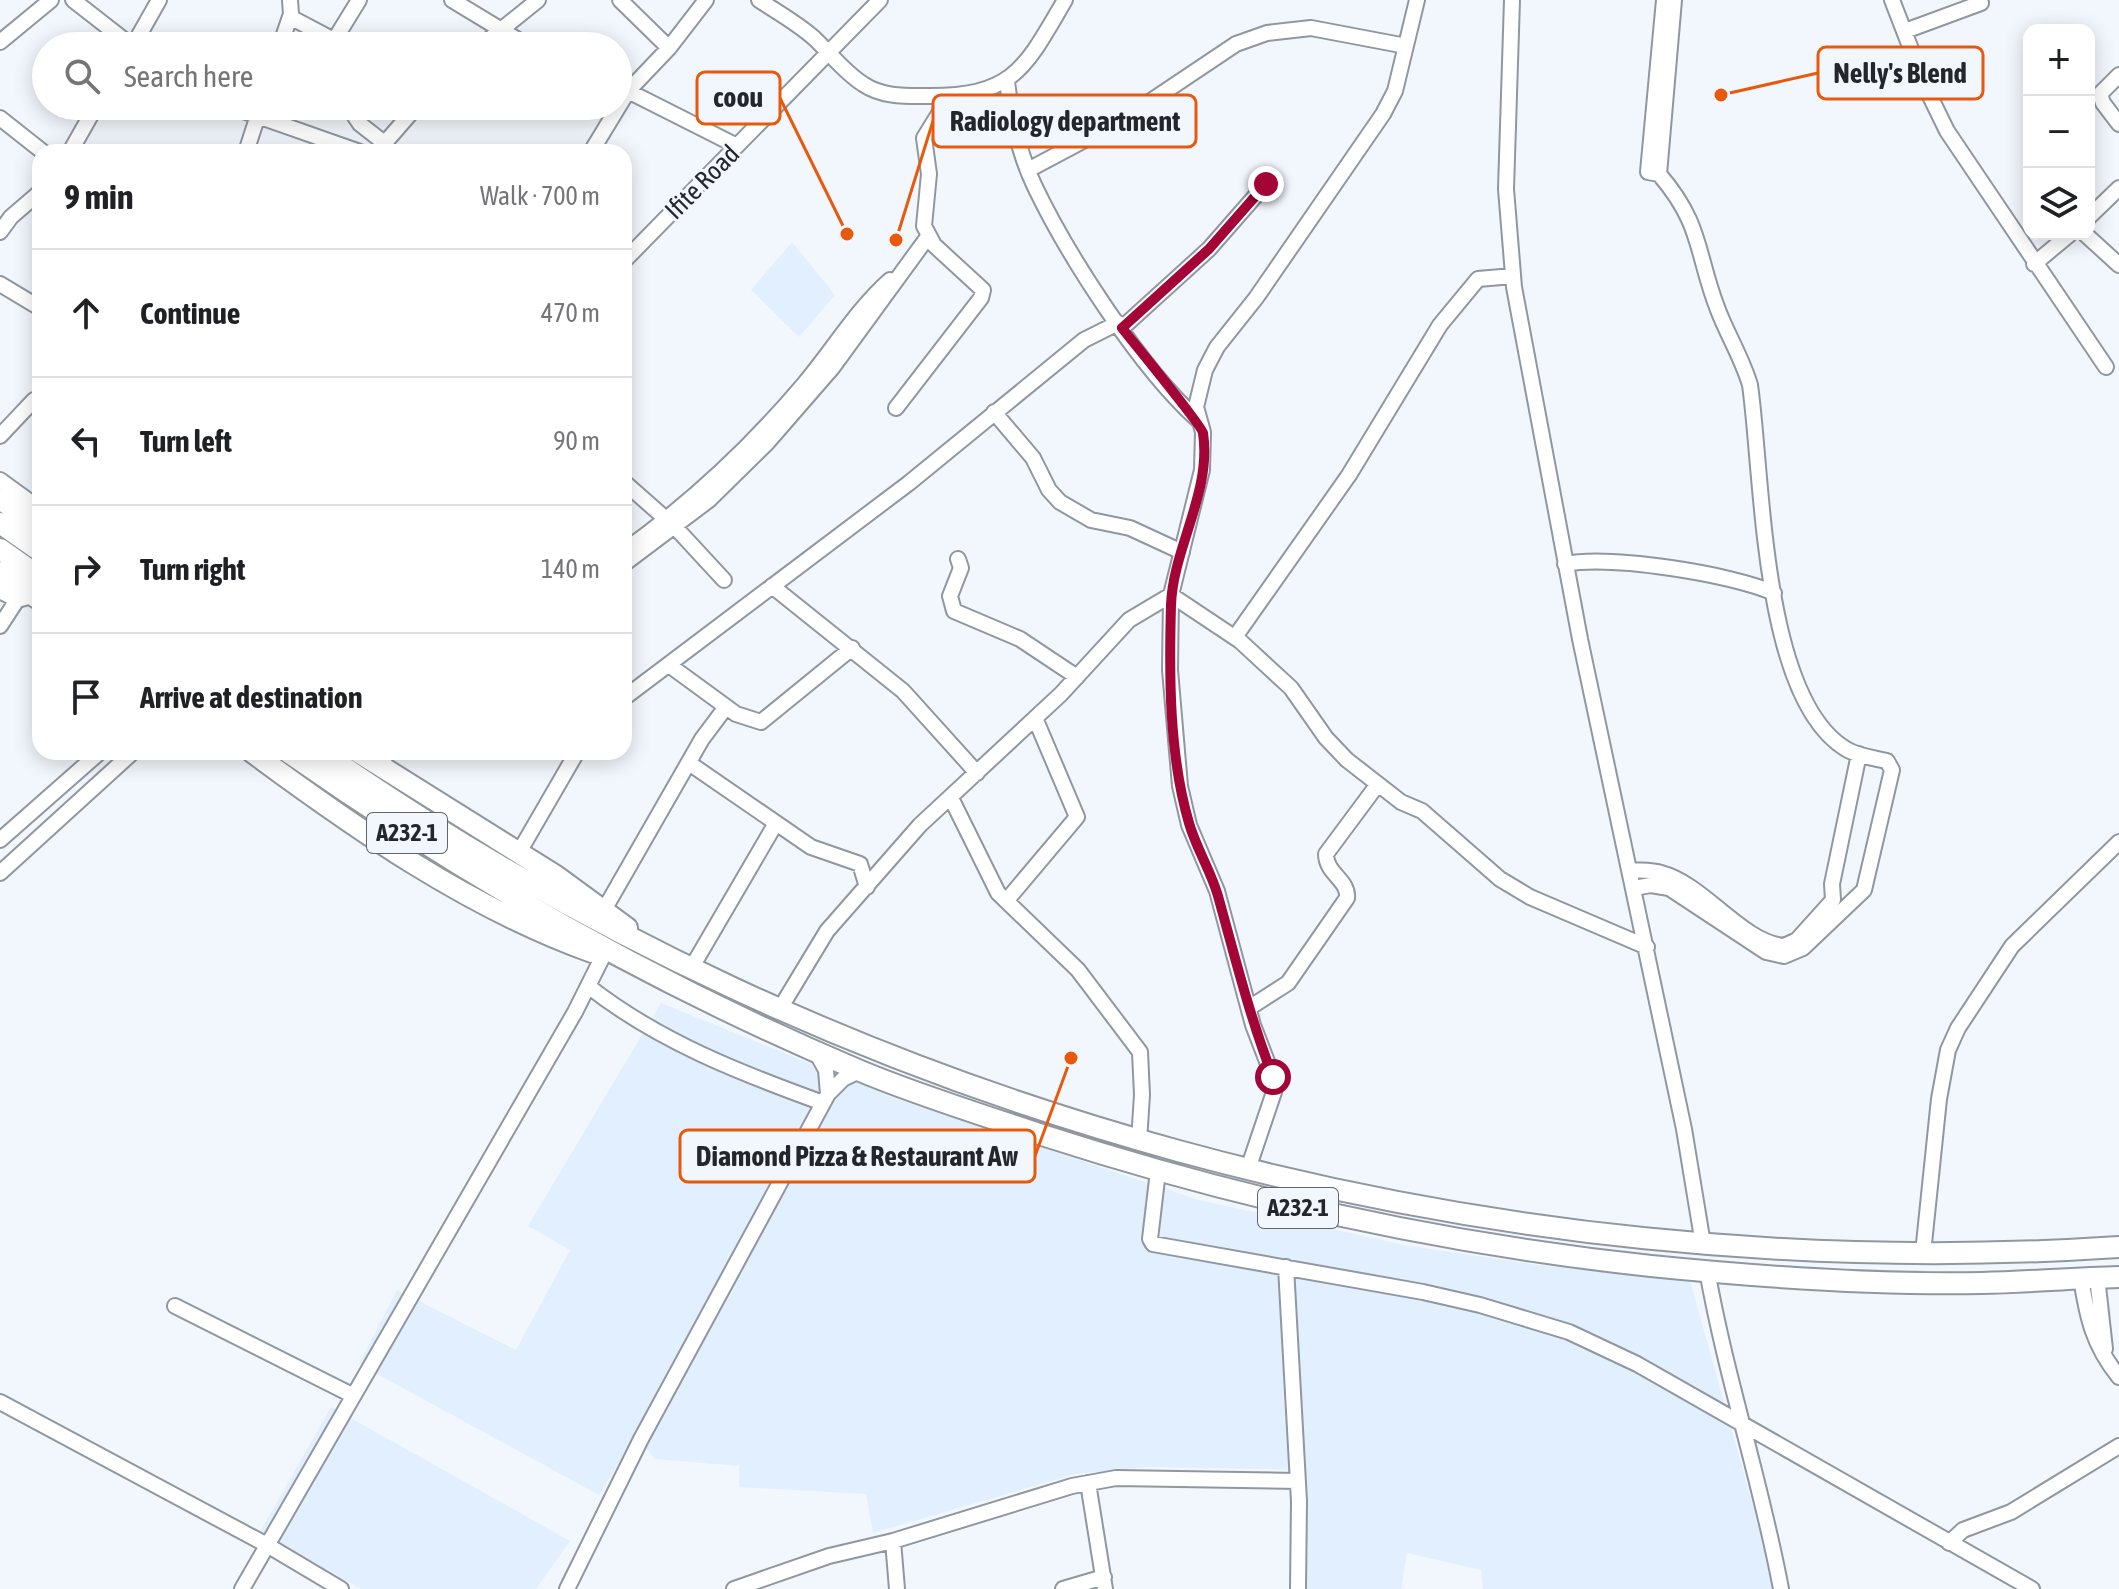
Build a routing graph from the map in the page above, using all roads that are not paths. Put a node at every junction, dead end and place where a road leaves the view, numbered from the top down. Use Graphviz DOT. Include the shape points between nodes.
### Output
graph roads {
  1 [pos="51,0"];
  2 [pos="73,0"];
  3 [pos="159,0"];
  4 [pos="290,0"];
  5 [pos="359,0"];
  6 [pos="452,0"];
  7 [pos="538,0"];
  8 [pos="620,0"];
  9 [pos="706,0"];
  10 [pos="759,0"];
  11 [pos="880,0"];
  12 [pos="1065,0"];
  13 [pos="1417,0"];
  14 [pos="1512,0"];
  15 [pos="1664,0"];
  16 [pos="1674,0"];
  17 [pos="1892,0"];
  18 [pos="1981,3"];
  19 [pos="290,17"];
  20 [pos="498,31"];
  21 [pos="1905,31"];
  22 [pos="115,32"];
  23 [pos="141,32"];
  24 [pos="285,32"];
  25 [pos="320,32"];
  26 [pos="345,32"];
  27 [pos="0,42"];
  28 [pos="1406,46"];
  29 [pos="669,48"];
  30 [pos="828,52"];
  31 [pos="2119,75"];
  32 [pos="632,81"];
  33 [pos="1007,81"];
  34 [pos="632,94"];
  35 [pos="943,96"];
  36 [pos="0,118"];
  37 [pos="88,120"];
  38 [pos="257,120"];
  39 [pos="284,120"];
  40 [pos="357,120"];
  41 [pos="404,120"];
  42 [pos="607,120"];
  43 [pos="2119,124"];
  44 [pos="33,144"];
  45 [pos="75,144"];
  46 [pos="249,144"];
  47 [pos="341,144"];
  48 [pos="377,144"];
  49 [pos="383,144"];
  50 [pos="595,144"];
  51 [pos="737,146"];
  52 [pos="1028,170"];
  53 [pos="1654,173"];
  54 [pos="1266,184"];
  55 [pos="2119,188"];
  56 [pos="32,199"];
  57 [pos="2095,211"];
  58 [pos="0,232"];
  59 [pos="927,238"];
  60 [pos="2063,240"];
  61 [pos="2092,240"];
  62 [pos="632,252"];
  63 [pos="2034,264"];
  64 [pos="2119,265"];
  65 [pos="1513,276"];
  66 [pos="0,284"];
  67 [pos="32,303"];
  68 [pos="1120,325"];
  69 [pos="2106,367"];
  70 [pos="32,402"];
  71 [pos="896,408"];
  72 [pos="994,412"];
  73 [pos="1197,419"];
  74 [pos="0,436"];
  75 [pos="0,480"];
  76 [pos="632,489"];
  77 [pos="0,499"];
  78 [pos="32,503"];
  79 [pos="32,522"];
  80 [pos="0,523"];
  81 [pos="671,524"];
  82 [pos="32,545"];
  83 [pos="632,546"];
  84 [pos="0,549"];
  85 [pos="1182,552"];
  86 [pos="632,557"];
  87 [pos="958,559"];
  88 [pos="1565,564"];
  89 [pos="1771,575"];
  90 [pos="724,580"];
  91 [pos="1755,585"];
  92 [pos="772,586"];
  93 [pos="24,589"];
  94 [pos="1774,593"];
  95 [pos="1171,595"];
  96 [pos="0,626"];
  97 [pos="1235,637"];
  98 [pos="852,648"];
  99 [pos="669,665"];
  100 [pos="1077,677"];
  101 [pos="632,692"];
  102 [pos="726,707"];
  103 [pos="1035,718"];
  104 [pos="1859,754"];
  105 [pos="90,760"];
  106 [pos="124,760"];
  107 [pos="263,760"];
  108 [pos="300,760"];
  109 [pos="334,760"];
  110 [pos="384,760"];
  111 [pos="572,760"];
  112 [pos="689,763"];
  113 [pos="977,773"];
  114 [pos="1378,784"];
  115 [pos="951,798"];
  116 [pos="776,823"];
  117 [pos="4,830"];
  118 [pos="2119,842"];
  119 [pos="518,854"];
  120 [pos="1630,870"];
  121 [pos="0,873"];
  122 [pos="867,887"];
  123 [pos="1634,888"];
  124 [pos="536,898"];
  125 [pos="1007,900"];
  126 [pos="604,910"];
  127 [pos="1647,947"];
  128 [pos="659,952"];
  129 [pos="603,956"];
  130 [pos="692,967"];
  131 [pos="647,972"];
  132 [pos="588,986"];
  133 [pos="781,1007"];
  134 [pos="1249,1008"];
  135 [pos="816,1052"];
  136 [pos="859,1071"];
  137 [pos="825,1099"];
  138 [pos="1139,1141"];
  139 [pos="1248,1169"];
  140 [pos="1158,1171"];
  141 [pos="1703,1244"];
  142 [pos="2119,1247"];
  143 [pos="1923,1253"];
  144 [pos="1286,1267"];
  145 [pos="1707,1270"];
  146 [pos="2119,1277"];
  147 [pos="2089,1278"];
  148 [pos="175,1306"];
  149 [pos="2119,1369"];
  150 [pos="2119,1377"];
  151 [pos="352,1395"];
  152 [pos="0,1402"];
  153 [pos="1741,1422"];
  154 [pos="2119,1446"];
  155 [pos="1298,1481"];
  156 [pos="1088,1483"];
  157 [pos="893,1541"];
  158 [pos="1949,1543"];
  159 [pos="267,1545"];
  160 [pos="1104,1583"];
  161 [pos="242,1589"];
  162 [pos="341,1589"];
  163 [pos="567,1589"];
  164 [pos="734,1589"];
  165 [pos="897,1589"];
  166 [pos="1063,1589"];
  167 [pos="1298,1589"];
  168 [pos="1781,1589"];
  169 [pos="2032,1589"];
  1 -- 27 [label="street"];
  2 -- 22 [label="street"];
  3 -- 23 [label="street"];
  4 -- 19 [label="street"];
  5 -- 26 [label="street"];
  6 -- 20 [label="street"];
  7 -- 20 [label="street"];
  8 -- 29 [label="street"];
  9 -- 29 [label="street"];
  10 -- 30 [label="street"];
  11 -- 30 [label="street, Ifite Road"];
  12 -- 33 [label="street" via="1028,62"];
  13 -- 28 [label="street"];
  14 -- 65 [label="street" via="1506,189"];
  15 -- 53 [label="street"];
  16 -- 53 [label="street"];
  17 -- 21 [label="street"];
  18 -- 21 [label="street"];
  19 -- 24 [label="street"];
  19 -- 25 [label="street"];
  21 -- 63 [label="street" via="1947,131"];
  28 -- 52 [label="street" via="1311,28 1267,33 1236,44 1124,119"];
  28 -- 73 [label="street" via="1383,114 1217,347 1205,370"];
  29 -- 32 [label="street"];
  30 -- 35 [label="street" via="863,85 887,95"];
  30 -- 51 [label="street, Ifite Road"];
  31 -- 43 [label="street" via="2100,94"];
  33 -- 35 [label="street"];
  33 -- 52 [label="street"];
  34 -- 51 [label="street"];
  35 -- 59 [label="street" via="924,138"];
  36 -- 44 [label="street"];
  37 -- 45 [label="street"];
  38 -- 46 [label="street"];
  39 -- 47 [label="street"];
  40 -- 48 [label="street"];
  41 -- 49 [label="street"];
  42 -- 50 [label="street"];
  51 -- 62 [label="street, Ifite Road"];
  52 -- 68 [label="street"];
  53 -- 89 [label="street" via="1681,201 1698,236 1717,309 1742,357 1750,385"];
  54 -- 68 [label="street" via="1209,249"];
  55 -- 57 [label="street"];
  56 -- 58 [label="street"];
  59 -- 71 [label="street" via="983,290"];
  59 -- 81 [label="street" via="812,394 731,480"];
  60 -- 63 [label="street"];
  61 -- 64 [label="street"];
  63 -- 69 [label="street"];
  65 -- 88 [label="street"];
  65 -- 97 [label="street" via="1478,279 1440,325 1349,475"];
  66 -- 67 [label="street"];
  68 -- 72 [label="street" via="1084,340"];
  68 -- 73 [label="street" via="1177,402"];
  70 -- 74 [label="street"];
  72 -- 85 [label="street" via="1033,458 1049,490 1074,513 1130,528"];
  72 -- 92 [label="street"];
  73 -- 85 [label="street" via="1203,432 1202,470"];
  75 -- 78 [label="street"];
  76 -- 81 [label="street"];
  77 -- 79 [label="highway"];
  80 -- 82 [label="highway"];
  81 -- 83 [label="street"];
  81 -- 86 [label="street"];
  81 -- 90 [label="street"];
  84 -- 93 [label="highway"];
  85 -- 95 [label="street"];
  87 -- 100 [label="street" via="961,568 950,596 954,611 1020,639"];
  88 -- 91 [label="street" via="1604,561"];
  88 -- 120 [label="street"];
  89 -- 91 [label="street"];
  89 -- 94 [label="street"];
  91 -- 94 [label="street"];
  92 -- 98 [label="street"];
  92 -- 99 [label="street"];
  93 -- 96 [label="street"];
  94 -- 104 [label="street" via="1802,697 1832,737"];
  95 -- 97 [label="street"];
  95 -- 100 [label="street" via="1129,620"];
  95 -- 134 [label="street" via="1170,670 1180,786 1189,825 1217,891"];
  97 -- 114 [label="street" via="1291,688 1347,760"];
  98 -- 102 [label="street" via="761,722"];
  98 -- 113 [label="street" via="903,691"];
  99 -- 101 [label="street"];
  99 -- 102 [label="street"];
  100 -- 103 [label="street"];
  102 -- 112 [label="street"];
  103 -- 113 [label="street"];
  103 -- 125 [label="street" via="1077,817"];
  104 -- 120 [label="street" via="1833,900 1797,940 1784,946 1760,937 1677,879"];
  104 -- 123 [label="street" via="1891,764 1864,890 1794,954 1766,952 1669,888"];
  105 -- 117 [label="street"];
  106 -- 121 [label="street"];
  107 -- 129 [label="highway" via="493,908 549,937"];
  108 -- 124 [label="highway, A232-1" via="420,841"];
  109 -- 124 [label="highway, A232-1"];
  110 -- 119 [label="highway"];
  111 -- 119 [label="street"];
  112 -- 116 [label="street"];
  112 -- 126 [label="street"];
  113 -- 115 [label="street"];
  114 -- 127 [label="street" via="1422,811 1500,879"];
  114 -- 134 [label="street" via="1326,854 1347,898 1288,983"];
  115 -- 122 [label="street" via="920,825"];
  115 -- 125 [label="street" via="988,876"];
  116 -- 122 [label="street" via="811,847 860,864"];
  116 -- 130 [label="street"];
  118 -- 143 [label="street" via="2012,946 1958,1028 1939,1099"];
  119 -- 126 [label="highway"];
  120 -- 123 [label="street"];
  122 -- 133 [label="street" via="827,931"];
  123 -- 127 [label="street"];
  124 -- 128 [label="highway, A232-1"];
  124 -- 131 [label="highway, A232-1"];
  125 -- 138 [label="street" via="1078,970 1140,1052"];
  126 -- 128 [label="highway"];
  127 -- 141 [label="street"];
  128 -- 130 [label="highway, A232-1"];
  129 -- 131 [label="highway"];
  129 -- 132 [label="street"];
  130 -- 133 [label="highway, A232-1"];
  131 -- 135 [label="highway, A232-1"];
  132 -- 137 [label="street" via="690,1050"];
  132 -- 151 [label="street"];
  133 -- 138 [label="highway, A232-1" via="965,1083"];
  134 -- 139 [label="street" via="1274,1092"];
  135 -- 136 [label="highway, A232-1"];
  135 -- 137 [label="street" via="826,1070"];
  136 -- 137 [label="street"];
  136 -- 140 [label="highway, A232-1"];
  137 -- 163 [label="street" via="641,1439"];
  138 -- 139 [label="highway, A232-1"];
  139 -- 141 [label="highway, A232-1" via="1505,1221"];
  140 -- 144 [label="street" via="1153,1244"];
  140 -- 145 [label="highway, A232-1" via="1434,1235"];
  141 -- 143 [label="highway, A232-1"];
  142 -- 143 [label="highway, A232-1"];
  144 -- 153 [label="street" via="1423,1292 1554,1327 1637,1364"];
  144 -- 155 [label="street"];
  145 -- 147 [label="highway, A232-1" via="1954,1282"];
  145 -- 153 [label="street"];
  146 -- 147 [label="highway, A232-1"];
  147 -- 149 [label="street" via="2105,1349"];
  147 -- 150 [label="street" via="2089,1328"];
  148 -- 151 [label="street"];
  151 -- 159 [label="street"];
  152 -- 159 [label="street"];
  153 -- 158 [label="street"];
  153 -- 168 [label="street" via="1767,1511"];
  154 -- 158 [label="street" via="2011,1512 1963,1530"];
  155 -- 156 [label="street" via="1130,1478"];
  155 -- 167 [label="street"];
  156 -- 157 [label="street"];
  156 -- 160 [label="street"];
  157 -- 164 [label="street" via="829,1556"];
  157 -- 165 [label="street"];
  158 -- 169 [label="street"];
  159 -- 161 [label="street"];
  159 -- 162 [label="street"];
  160 -- 166 [label="street"];
}
